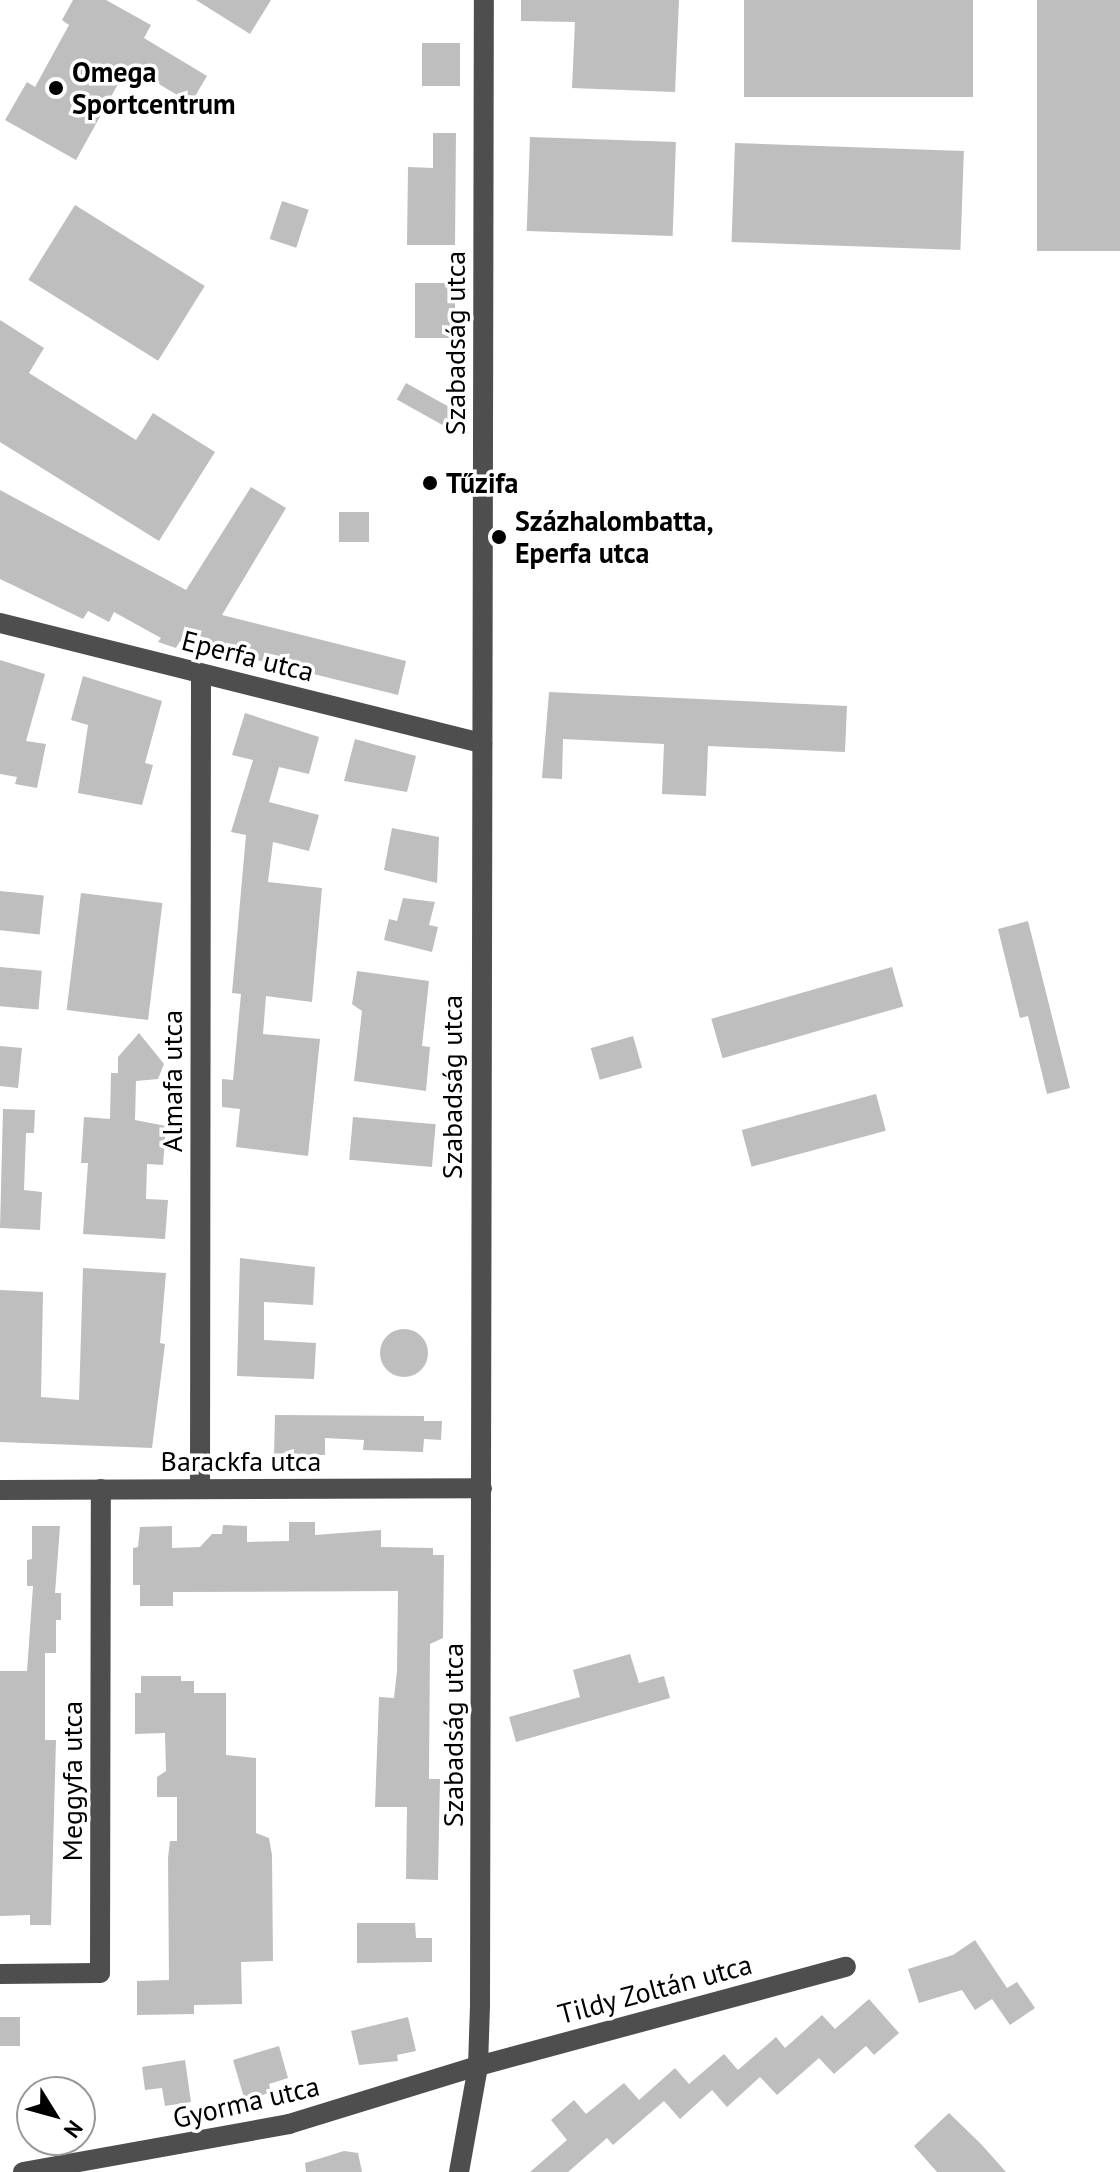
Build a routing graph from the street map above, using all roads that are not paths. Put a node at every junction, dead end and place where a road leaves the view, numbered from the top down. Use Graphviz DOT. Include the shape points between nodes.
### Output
graph roads {
  1 [pos="484,0"];
  2 [pos="0,623"];
  3 [pos="201,674"];
  4 [pos="482,743"];
  5 [pos="482,1488"];
  6 [pos="101,1489"];
  7 [pos="200,1489"];
  8 [pos="0,1490"];
  9 [pos="846,1967"];
  10 [pos="0,1974"];
  11 [pos="478,2066"];
  12 [pos="23,2172"];
  13 [pos="459,2172"];
  1 -- 4 [label="street, Szabadság utca"];
  2 -- 3 [label="street, Eperfa utca"];
  3 -- 4 [label="street, Eperfa utca"];
  3 -- 7 [label="street, Almafa utca"];
  4 -- 5 [label="street, Szabadság utca"];
  5 -- 7 [label="street, Barackfa utca"];
  5 -- 11 [label="street, Szabadság utca"];
  6 -- 7 [label="street, Barackfa utca"];
  6 -- 8 [label="street, Barackfa utca"];
  6 -- 10 [label="street, Meggyfa utca" via="100,1973"];
  9 -- 11 [label="street, Tildy Zoltán utca"];
  11 -- 12 [label="street, Gyorma utca" via="289,2124"];
  11 -- 13 [label="street, Szabadság utca"];
}
